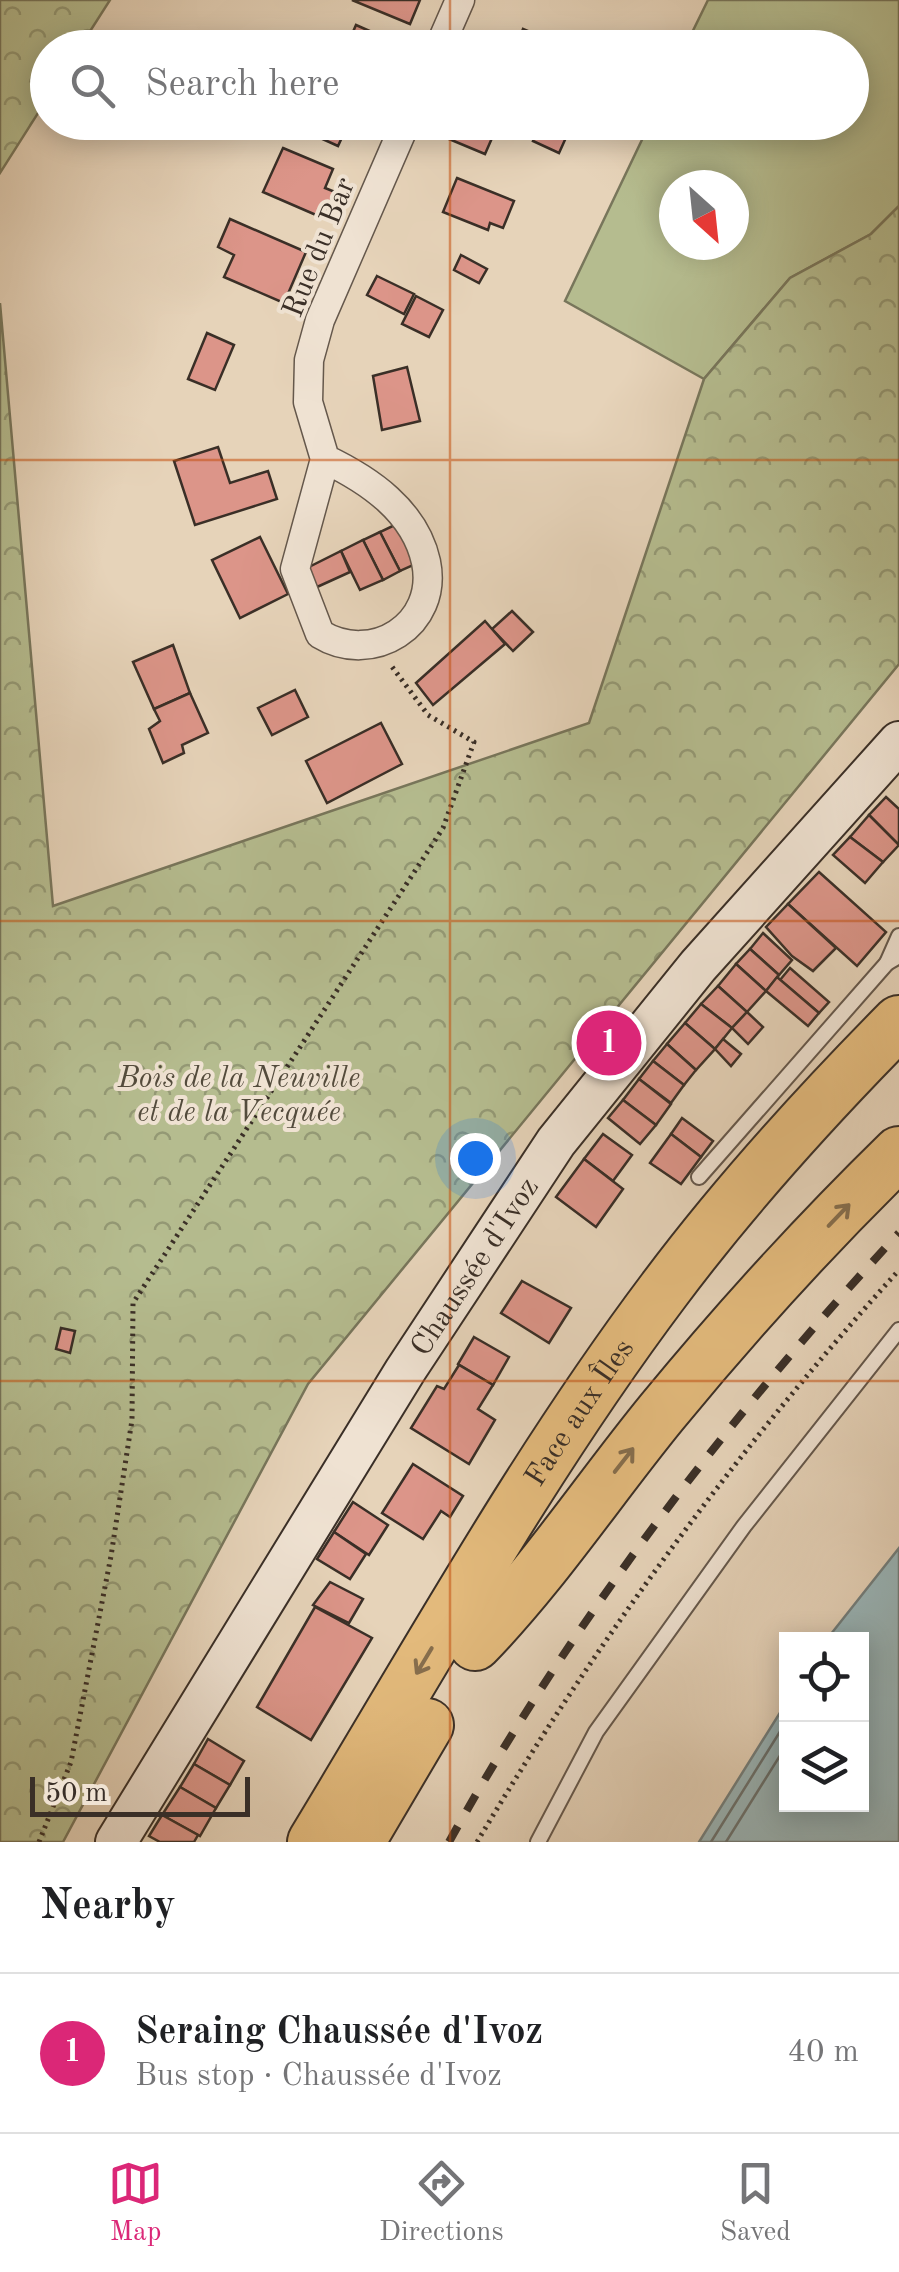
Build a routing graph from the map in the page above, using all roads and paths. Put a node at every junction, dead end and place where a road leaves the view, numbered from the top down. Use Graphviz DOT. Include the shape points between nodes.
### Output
graph roads {
  1 [pos="460,0"];
  2 [pos="448,30"];
  3 [pos="398,140"];
  4 [pos="325,459"];
  5 [pos="378,644"];
  6 [pos="899,742"];
  7 [pos="899,936"];
  8 [pos="893,960"];
  9 [pos="899,1022"];
  10 [pos="899,1063"];
  11 [pos="899,1153"];
  12 [pos="737,1190"];
  13 [pos="899,1270"];
  14 [pos="899,1330"];
  15 [pos="475,1644"];
  16 [pos="39,1842"];
  17 [pos="116,1842"];
  18 [pos="314,1842"];
  19 [pos="358,1842"];
  20 [pos="477,1842"];
  21 [pos="538,1842"];
  1 -- 2 [label="street"];
  3 -- 4 [label="street, Rue du Bar" via="309,360 308,402"];
  4 -- 5 [label="street" via="295,568 320,634 353,648"];
  4 -- 5 [label="street" via="361,476 389,500 426,562 423,605 413,621"];
  5 -- 16 [label="path" via="428,714 474,742 444,828 132,1303 132,1420 112,1556 71,1762"];
  6 -- 17 [label="main road, Chaussée d'Ivoz" via="698,966 556,1142 405,1371"];
  7 -- 8 [label="lane, Face aux Îles"];
  8 -- 12 [label="lane, Face aux Îles"];
  9 -- 12 [label="highway, Face aux Îles"];
  10 -- 12 [label="highway, Face aux Îles"];
  15 -- 11 [label="highway, one-way" via="674,1397"];
  12 -- 15 [label="highway, Face aux Îles" via="690,1304 593,1441 489,1606"];
  12 -- 18 [label="highway, Face aux Îles, one-way" via="570,1424"];
  13 -- 20 [label="path" via="660,1562 554,1714"];
  14 -- 21 [label="lane" via="744,1526 596,1732"];
  15 -- 19 [label="highway, Face aux Îles"];
}
